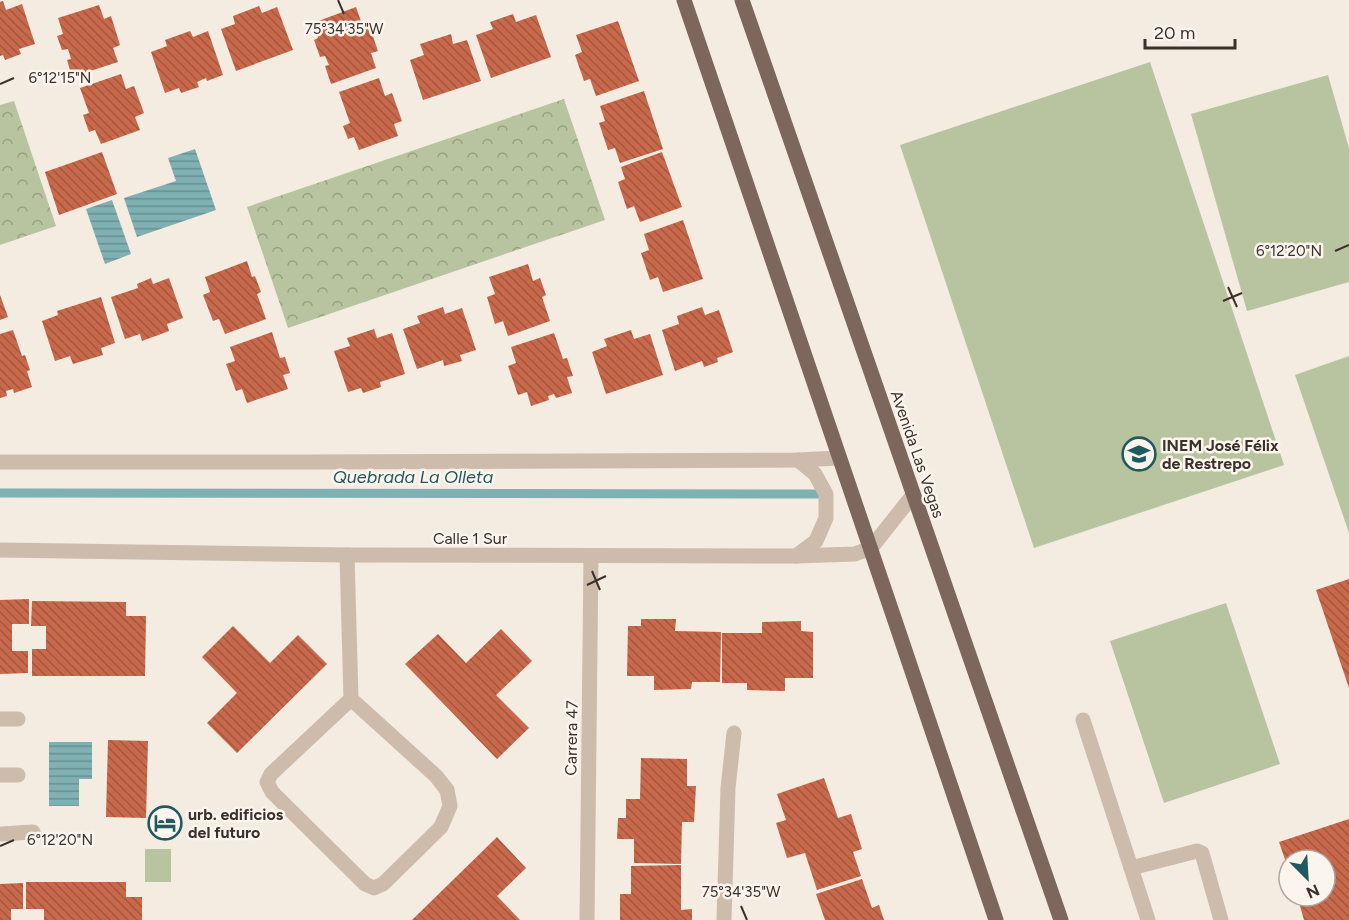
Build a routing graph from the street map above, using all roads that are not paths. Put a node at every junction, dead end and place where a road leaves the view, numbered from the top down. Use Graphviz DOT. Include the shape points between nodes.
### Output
graph roads {
  1 [pos="684,0"];
  2 [pos="742,0"];
  3 [pos="839,458"];
  4 [pos="798,460"];
  5 [pos="0,462"];
  6 [pos="913,495"];
  7 [pos="871,548"];
  8 [pos="0,550"];
  9 [pos="347,555"];
  10 [pos="591,556"];
  11 [pos="796,556"];
  12 [pos="351,699"];
  13 [pos="0,718"];
  14 [pos="18,719"];
  15 [pos="1083,720"];
  16 [pos="734,733"];
  17 [pos="0,775"];
  18 [pos="18,775"];
  19 [pos="33,832"];
  20 [pos="0,834"];
  21 [pos="1131,868"];
  22 [pos="587,920"];
  23 [pos="724,920"];
  24 [pos="996,920"];
  25 [pos="1061,920"];
  26 [pos="1148,920"];
  27 [pos="1221,920"];
  1 -- 3 [label="main road"];
  2 -- 6 [label="main road, Avenida Las Vegas"];
  3 -- 4 [label="street"];
  3 -- 7 [label="main road"];
  4 -- 5 [label="street"];
  4 -- 11 [label="street" via="815,474 826,494 826,518 816,541"];
  6 -- 7 [label="street"];
  6 -- 25 [label="main road, Avenida Las Vegas"];
  7 -- 11 [label="street, Calle 1 Sur" via="855,554"];
  7 -- 24 [label="main road"];
  8 -- 9 [label="street, Calle 1 Sur"];
  9 -- 10 [label="street, Calle 1 Sur"];
  9 -- 12 [label="street"];
  10 -- 11 [label="street, Calle 1 Sur"];
  10 -- 22 [label="street, Carrera 47"];
  12 -- 12 [label="street" via="267,782 306,826 365,884 374,888 383,884 441,827 450,806 447,790 436,776"];
  13 -- 14 [label="street"];
  15 -- 21 [label="street"];
  16 -- 23 [label="street" via="728,789"];
  17 -- 18 [label="street"];
  19 -- 20 [label="street"];
  21 -- 26 [label="street"];
  21 -- 27 [label="street" via="1202,853"];
}
